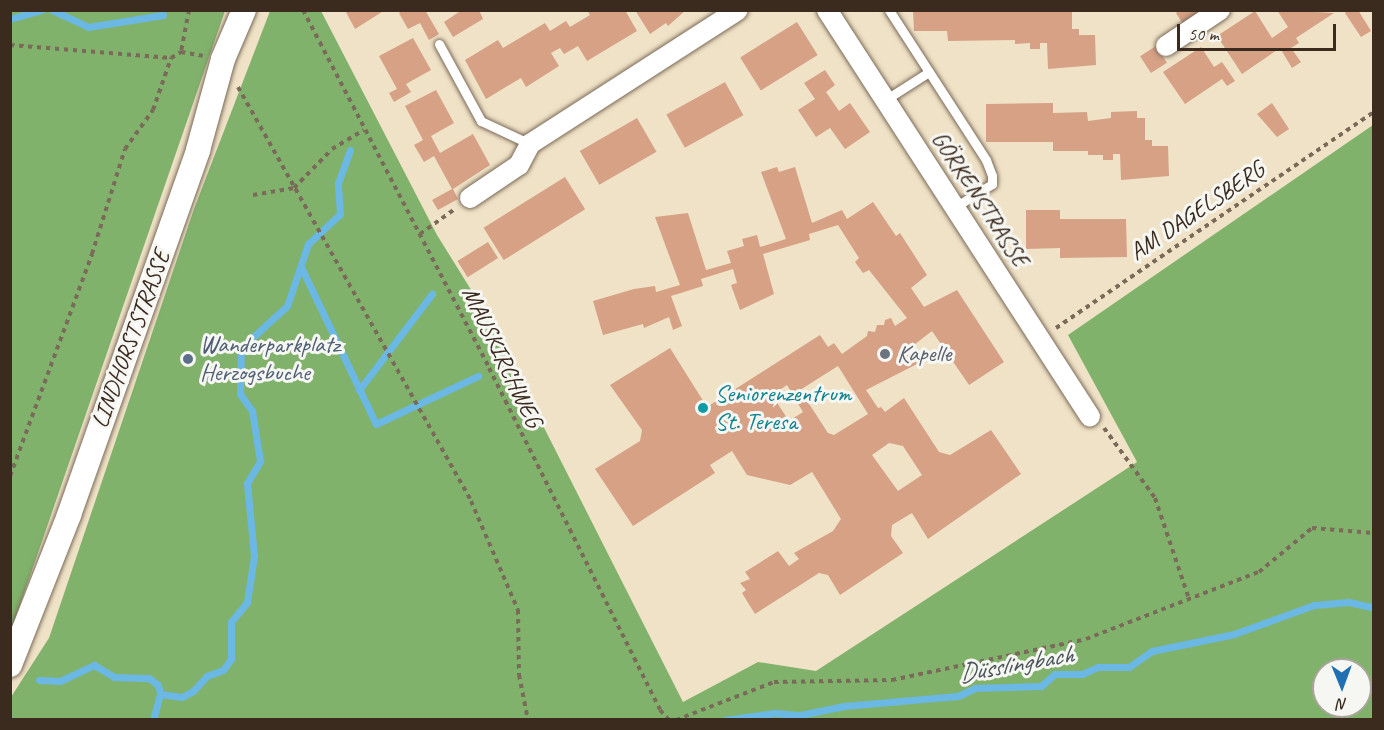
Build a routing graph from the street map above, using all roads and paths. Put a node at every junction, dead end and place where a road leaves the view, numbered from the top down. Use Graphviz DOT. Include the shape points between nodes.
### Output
graph roads {
  1 [pos="189,10"];
  2 [pos="244,10"];
  3 [pos="303,10"];
  4 [pos="738,10"];
  5 [pos="827,10"];
  6 [pos="889,10"];
  7 [pos="1220,10"];
  8 [pos="439,44"];
  9 [pos="10,45"];
  10 [pos="1166,46"];
  11 [pos="181,52"];
  12 [pos="171,58"];
  13 [pos="223,59"];
  14 [pos="929,72"];
  15 [pos="885,100"];
  16 [pos="1374,112"];
  17 [pos="364,130"];
  18 [pos="530,144"];
  19 [pos="294,188"];
  20 [pos="253,195"];
  21 [pos="470,198"];
  22 [pos="955,207"];
  23 [pos="420,234"];
  24 [pos="1040,338"];
  25 [pos="1090,416"];
  26 [pos="10,476"];
  27 [pos="1374,533"];
  28 [pos="1189,599"];
  29 [pos="10,665"];
  30 [pos="528,720"];
  31 [pos="669,720"];
  32 [pos="676,720"];
  33 [pos="1300,720"];
  34 [pos="1352,720"];
  1 -- 11 [label="path"];
  2 -- 13 [label="street, LINDHORSTSTRASSE"];
  3 -- 17 [label="path, MAUSKIRCHWEG"];
  4 -- 18 [label="street"];
  5 -- 15 [label="street, GÖRKENSTRASSE"];
  6 -- 14 [label="lane"];
  7 -- 10 [label="street"];
  8 -- 18 [label="lane" via="481,121"];
  9 -- 12 [label="path"];
  11 -- 12 [label="path"];
  11 -- 13 [label="path"];
  12 -- 26 [label="path" via="153,110 124,149 92,254"];
  13 -- 19 [label="path"];
  13 -- 29 [label="street, LINDHORSTSTRASSE" via="194,161 69,514"];
  14 -- 15 [label="lane"];
  14 -- 22 [label="lane" via="986,160 992,176 992,184"];
  15 -- 22 [label="street, GÖRKENSTRASSE"];
  16 -- 24 [label="path, AM DAGELSBERG"];
  17 -- 19 [label="path" via="332,148"];
  17 -- 23 [label="path, MAUSKIRCHWEG"];
  18 -- 21 [label="street" via="519,165"];
  19 -- 20 [label="path"];
  19 -- 30 [label="path" via="471,501 518,610 519,675"];
  21 -- 23 [label="path"];
  22 -- 24 [label="street, GÖRKENSTRASSE"];
  23 -- 31 [label="path, MAUSKIRCHWEG" via="536,468"];
  24 -- 25 [label="street, GÖRKENSTRASSE"];
  25 -- 28 [label="path" via="1110,433 1155,498"];
  27 -- 28 [label="path" via="1312,528 1259,572"];
  28 -- 32 [label="path" via="1086,639 892,680 774,682"];
  33 -- 34 [label="path"];
}
